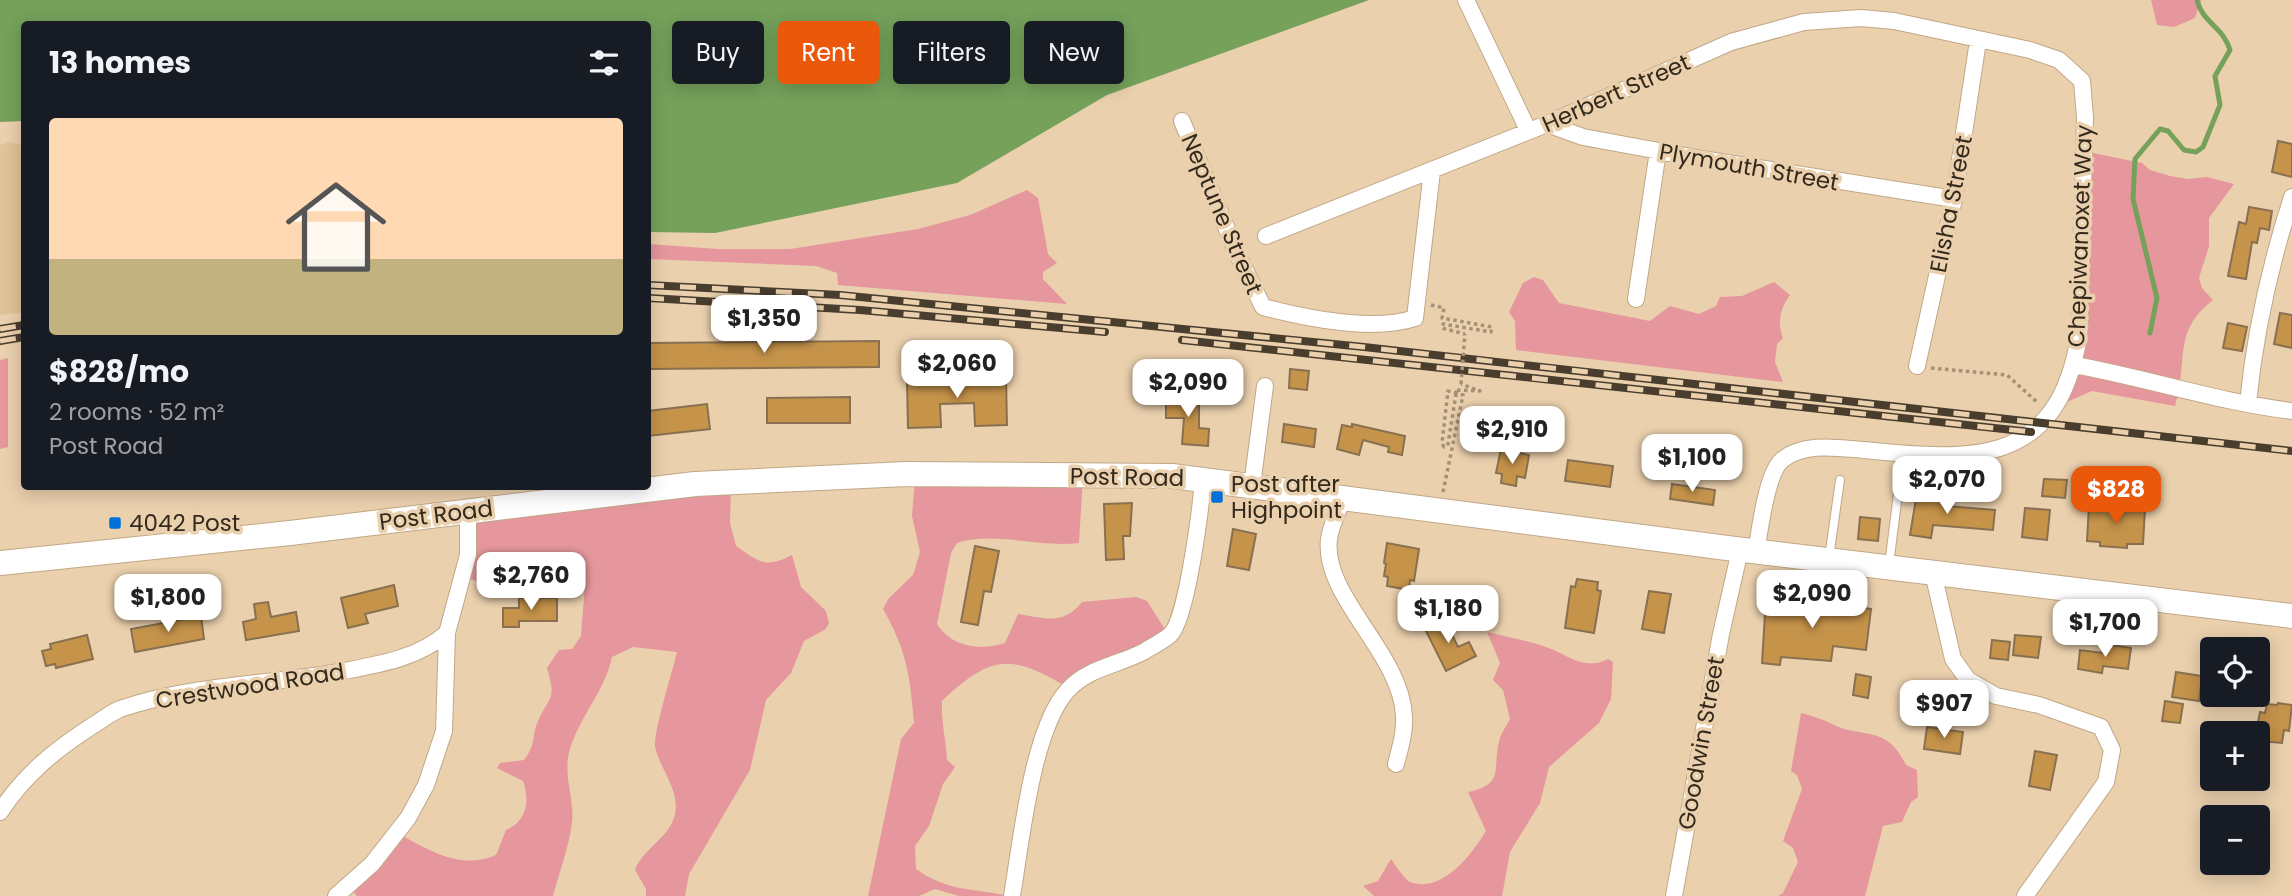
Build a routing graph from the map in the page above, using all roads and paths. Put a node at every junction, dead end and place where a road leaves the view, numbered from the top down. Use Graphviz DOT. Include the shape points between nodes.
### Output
graph roads {
  1 [pos="1466,0"];
  2 [pos="1978,41"];
  3 [pos="1182,121"];
  4 [pos="1547,124"];
  5 [pos="1528,130"];
  6 [pos="1658,151"];
  7 [pos="1432,171"];
  8 [pos="2292,197"];
  9 [pos="1954,199"];
  10 [pos="1266,236"];
  11 [pos="1636,299"];
  12 [pos="1419,302"];
  13 [pos="2074,365"];
  14 [pos="1917,366"];
  15 [pos="1265,386"];
  16 [pos="2248,403"];
  17 [pos="2292,411"];
  18 [pos="2050,414"];
  19 [pos="1900,478"];
  20 [pos="1203,479"];
  21 [pos="1840,480"];
  22 [pos="1252,486"];
  23 [pos="1343,498"];
  24 [pos="468,511"];
  25 [pos="1439,511"];
  26 [pos="1748,551"];
  27 [pos="1829,561"];
  28 [pos="0,563"];
  29 [pos="1889,568"];
  30 [pos="1933,573"];
  31 [pos="2292,616"];
  32 [pos="447,633"];
  33 [pos="1396,764"];
  34 [pos="0,811"];
  35 [pos="336,896"];
  36 [pos="1012,896"];
  37 [pos="1674,896"];
  38 [pos="2025,896"];
  1 -- 5 [label="street"];
  2 -- 4 [label="street, Herbert Street" via="1894,21 1842,18 1804,22 1731,42"];
  2 -- 9 [label="street, Elisha Street"];
  2 -- 13 [label="street, Chepiwanoxet Way" via="2059,60 2082,81 2079,336"];
  3 -- 12 [label="street, Neptune Street" via="1263,307 1295,316 1400,323 1415,318"];
  4 -- 5 [label="street, Herbert Street"];
  4 -- 6 [label="street, Plymouth Street" via="1583,137"];
  5 -- 7 [label="street, Herbert Street"];
  6 -- 9 [label="street, Plymouth Street"];
  6 -- 11 [label="street"];
  7 -- 10 [label="street, Herbert Street"];
  7 -- 12 [label="street"];
  8 -- 16 [label="street" via="2270,265 2253,349"];
  9 -- 14 [label="street, Elisha Street"];
  12 -- 25 [label="path, bridge" via="1444,308 1442,317 1492,327 1490,332 1443,324 1442,328 1465,334 1461,384 1480,391 1457,392 1448,444 1444,447 1448,391 1463,395"];
  13 -- 16 [label="street"];
  13 -- 18 [label="street, Chepiwanoxet Way"];
  14 -- 18 [label="path" via="2007,375"];
  15 -- 22 [label="street"];
  16 -- 17 [label="street"];
  18 -- 26 [label="street, Chepiwanoxet Way" via="2022,440 1974,456 1838,447 1800,449 1780,462"];
  19 -- 29 [label="lane"];
  20 -- 22 [label="main road, Post Road"];
  20 -- 24 [label="main road, Post Road" via="906,474 749,481"];
  20 -- 36 [label="street" via="1182,606 1172,634 1141,653 1100,667 1068,690 1049,721 1033,779"];
  21 -- 27 [label="lane"];
  22 -- 23 [label="main road, Post Road"];
  23 -- 25 [label="main road, Post Road"];
  23 -- 33 [label="street" via="1331,531 1330,559 1344,594 1386,659 1400,695 1404,733"];
  24 -- 28 [label="main road, Post Road"];
  24 -- 32 [label="street" via="468,555"];
  25 -- 26 [label="main road, Post Road"];
  26 -- 27 [label="main road, Post Road"];
  26 -- 37 [label="street, Goodwin Street" via="1721,634"];
  27 -- 29 [label="main road, Post Road"];
  29 -- 30 [label="main road, Post Road"];
  30 -- 31 [label="main road, Post Road"];
  30 -- 38 [label="street" via="1953,659 1968,680 1996,696 2039,705 2101,727 2112,750 2106,782"];
  32 -- 34 [label="street, Crestwood Road" via="430,648 386,663 194,691 118,710 51,752"];
  32 -- 35 [label="street" via="444,731 426,785 408,818 372,864"];
}
